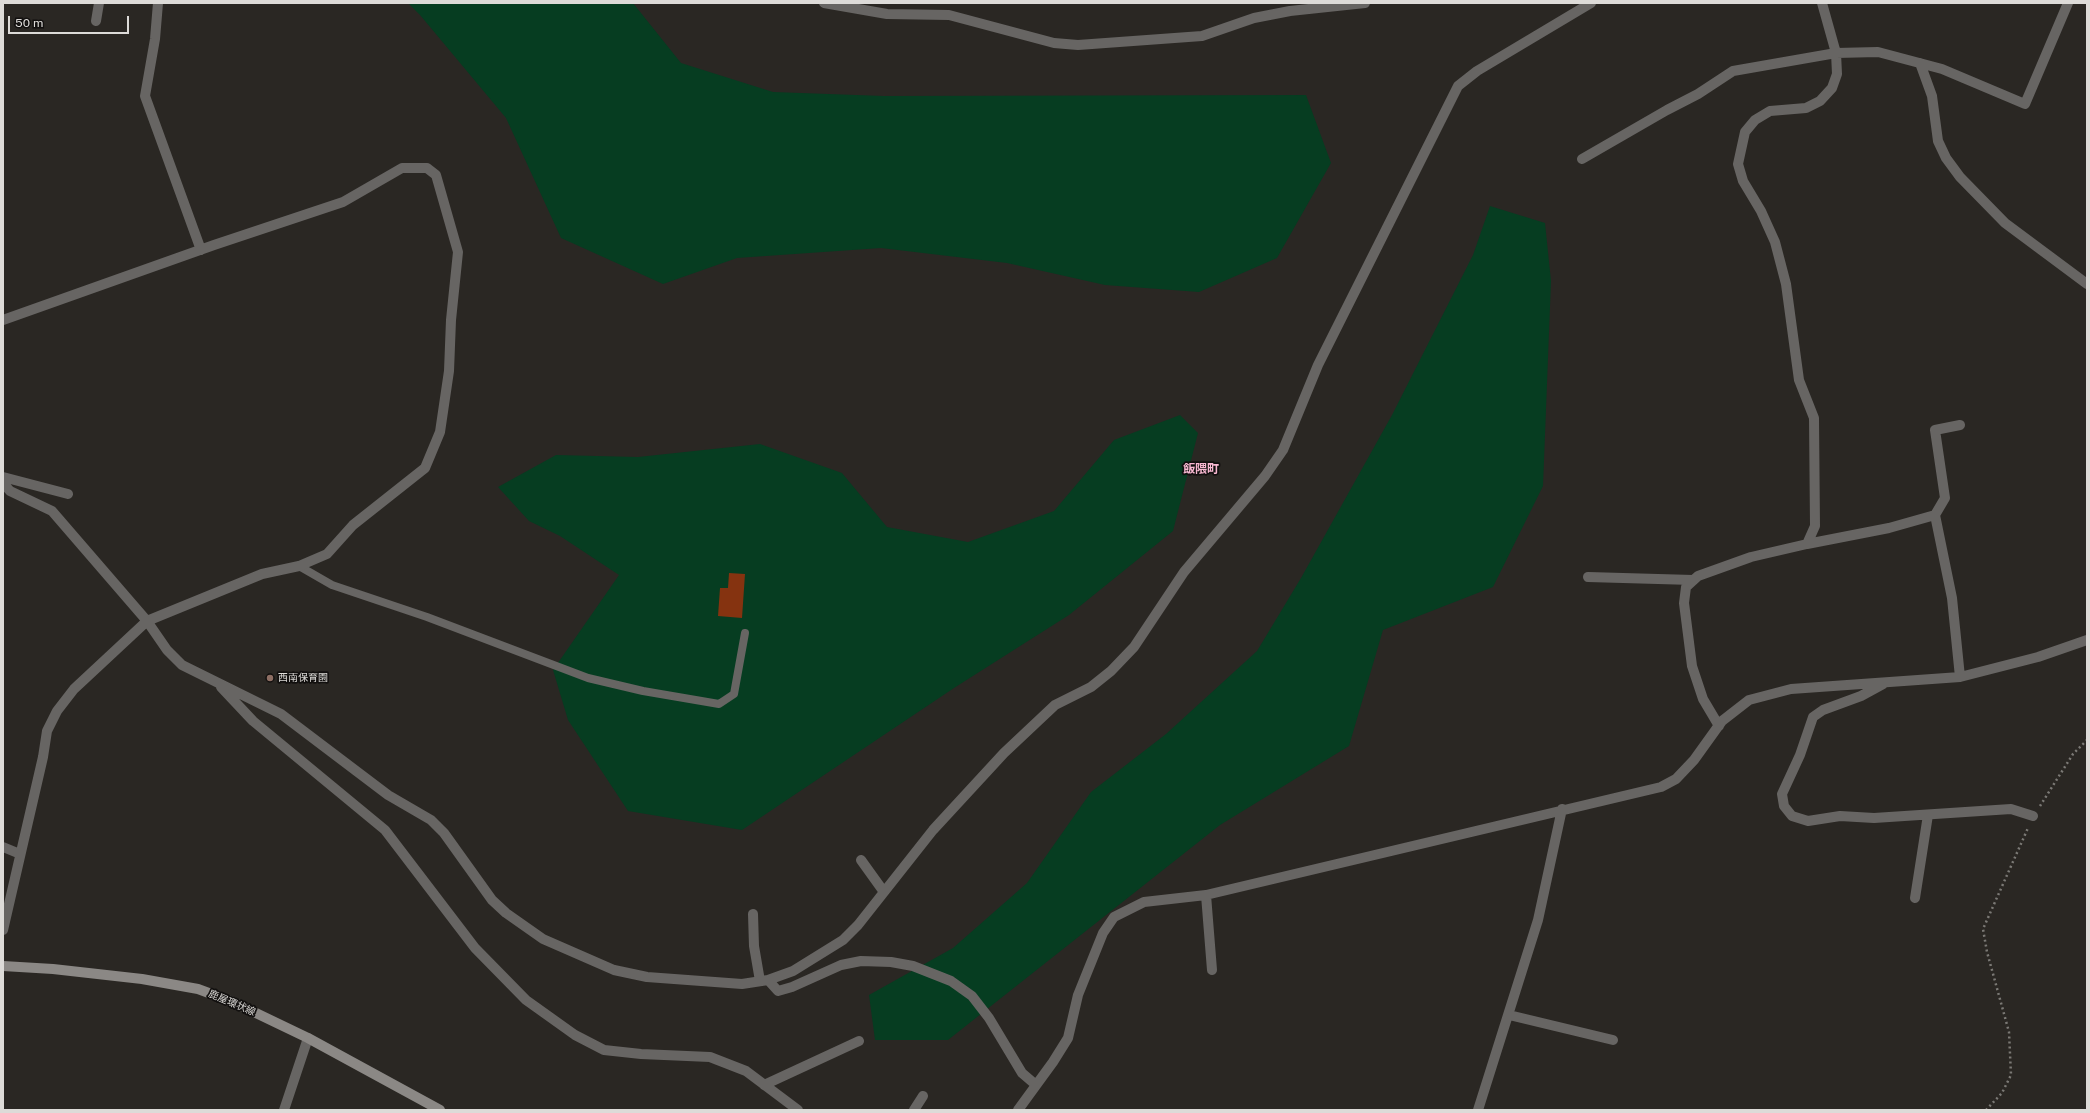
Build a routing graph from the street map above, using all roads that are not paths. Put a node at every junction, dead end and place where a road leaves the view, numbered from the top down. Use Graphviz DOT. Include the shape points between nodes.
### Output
graph roads {
  1 [pos="99,3"];
  2 [pos="158,3"];
  3 [pos="824,3"];
  4 [pos="1365,3"];
  5 [pos="1591,3"];
  6 [pos="1822,3"];
  7 [pos="2068,3"];
  8 [pos="96,21"];
  9 [pos="1836,53"];
  10 [pos="1920,63"];
  11 [pos="1582,159"];
  12 [pos="201,250"];
  13 [pos="2087,284"];
  14 [pos="3,320"];
  15 [pos="1960,425"];
  16 [pos="3,477"];
  17 [pos="3,483"];
  18 [pos="7,492"];
  19 [pos="68,494"];
  20 [pos="1935,515"];
  21 [pos="1807,544"];
  22 [pos="299,566"];
  23 [pos="1588,577"];
  24 [pos="1693,580"];
  25 [pos="147,621"];
  26 [pos="745,633"];
  27 [pos="2087,640"];
  28 [pos="1960,677"];
  29 [pos="215,681"];
  30 [pos="1886,682"];
  31 [pos="1719,726"];
  32 [pos="1562,810"];
  33 [pos="1928,815"];
  34 [pos="2033,816"];
  35 [pos="3,847"];
  36 [pos="20,854"];
  37 [pos="861,860"];
  38 [pos="884,892"];
  39 [pos="1206,895"];
  40 [pos="1915,898"];
  41 [pos="753,914"];
  42 [pos="3,930"];
  43 [pos="3,966"];
  44 [pos="1212,970"];
  45 [pos="764,981"];
  46 [pos="1508,1015"];
  47 [pos="308,1038"];
  48 [pos="1613,1040"];
  49 [pos="859,1041"];
  50 [pos="764,1085"];
  51 [pos="1036,1085"];
  52 [pos="923,1096"];
  53 [pos="284,1110"];
  54 [pos="440,1110"];
  55 [pos="798,1110"];
  56 [pos="914,1110"];
  57 [pos="1018,1110"];
  58 [pos="1478,1110"];
  1 -- 8 [label="street"];
  2 -- 12 [label="street" via="155,39 144,96"];
  3 -- 4 [label="street" via="887,14 949,15 1054,43 1078,45 1202,36 1254,18 1290,11"];
  5 -- 38 [label="street" via="1477,71 1458,86 1318,365 1283,450 1265,476 1184,572 1134,647 1111,671 1055,705 1004,753 933,830"];
  6 -- 9 [label="street"];
  7 -- 10 [label="street" via="2024,104 1942,69"];
  9 -- 10 [label="street" via="1878,52"];
  9 -- 11 [label="street" via="1733,71 1698,94"];
  9 -- 21 [label="street" via="1837,74 1832,88 1820,101 1806,108 1770,111 1755,120 1745,132 1738,164 1743,181 1761,211 1775,242 1786,284 1799,380 1814,418 1815,526"];
  10 -- 13 [label="street" via="1932,96 1938,140 1946,158 1960,177 2005,223"];
  12 -- 14 [label="street"];
  12 -- 22 [label="street" via="343,202 402,168 427,168 436,175 444,200 458,252 448,371 440,432 433,452 425,468 353,525 327,554"];
  15 -- 20 [label="street" via="1935,430 1945,498"];
  16 -- 19 [label="street"];
  17 -- 18 [label="street"];
  18 -- 25 [label="street" via="52,511"];
  20 -- 21 [label="street" via="1889,528"];
  20 -- 28 [label="street" via="1952,598"];
  21 -- 24 [label="street" via="1751,557"];
  22 -- 25 [label="street" via="262,574"];
  22 -- 26 [label="lane" via="332,585 427,617 588,678 643,691 719,704 734,694"];
  23 -- 24 [label="street"];
  24 -- 31 [label="street" via="1686,587 1684,603 1692,666 1703,699"];
  25 -- 29 [label="street" via="167,650 182,665"];
  25 -- 36 [label="street" via="74,689 57,711 47,731"];
  27 -- 28 [label="street" via="2038,657"];
  28 -- 30 [label="street"];
  29 -- 45 [label="street" via="281,714 388,795 431,820 444,833 492,900 543,939 614,970 647,977 742,984"];
  29 -- 50 [label="street" via="253,721 385,830 475,948 526,1000 575,1035 604,1050 710,1057 746,1071"];
  30 -- 31 [label="street" via="1791,689 1749,700"];
  30 -- 33 [label="street" via="1812,717 1800,755 1782,794 1784,806 1792,816 1808,821 1840,816 1874,818"];
  31 -- 32 [label="street" via="1676,780 1661,787"];
  32 -- 39 [label="street"];
  32 -- 46 [label="street" via="1538,920"];
  33 -- 34 [label="street" via="2011,809"];
  33 -- 40 [label="street"];
  35 -- 36 [label="street"];
  36 -- 42 [label="street"];
  37 -- 38 [label="street"];
  38 -- 45 [label="street" via="843,940 793,971"];
  39 -- 44 [label="street"];
  39 -- 51 [label="street" via="1144,902 1114,917 1103,933 1078,995 1068,1038"];
  41 -- 45 [label="street" via="754,946"];
  43 -- 47 [label="main road, 鹿屋環状線" via="142,979 198,989 233,1002"];
  45 -- 51 [label="street" via="778,991 841,965 861,961 912,966 951,981 972,996 989,1018 1022,1073"];
  46 -- 48 [label="street"];
  46 -- 58 [label="street"];
  47 -- 53 [label="street"];
  47 -- 54 [label="main road, 鹿屋環状線"];
  49 -- 50 [label="street"];
  50 -- 55 [label="street"];
  51 -- 57 [label="street"];
  52 -- 56 [label="street"];
}
